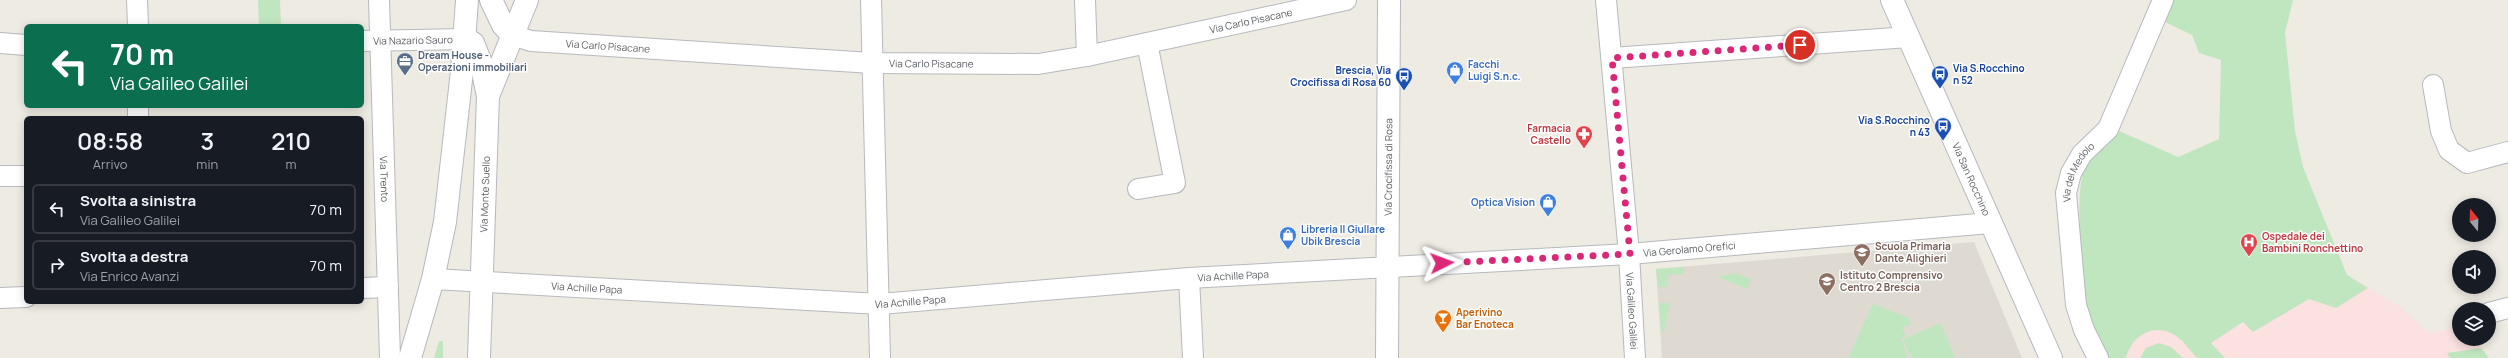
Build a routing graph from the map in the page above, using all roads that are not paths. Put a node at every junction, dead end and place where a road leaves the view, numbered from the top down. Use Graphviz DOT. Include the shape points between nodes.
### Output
graph roads {
  1 [pos="138,0"];
  2 [pos="379,0"];
  3 [pos="467,0"];
  4 [pos="491,0"];
  5 [pos="527,0"];
  6 [pos="871,0"];
  7 [pos="1085,0"];
  8 [pos="1346,0"];
  9 [pos="1389,0"];
  10 [pos="1606,0"];
  11 [pos="1892,0"];
  12 [pos="2163,0"];
  13 [pos="138,24"];
  14 [pos="512,35"];
  15 [pos="1909,37"];
  16 [pos="465,39"];
  17 [pos="371,41"];
  18 [pos="0,43"];
  19 [pos="1147,43"];
  20 [pos="24,45"];
  21 [pos="1087,56"];
  22 [pos="1612,58"];
  23 [pos="872,63"];
  24 [pos="2433,85"];
  25 [pos="488,96"];
  26 [pos="2508,152"];
  27 [pos="0,176"];
  28 [pos="24,176"];
  29 [pos="1138,188"];
  30 [pos="1990,223"];
  31 [pos="1630,254"];
  32 [pos="1387,266"];
  33 [pos="1189,278"];
  34 [pos="433,279"];
  35 [pos="482,281"];
  36 [pos="388,287"];
  37 [pos="364,288"];
  38 [pos="24,297"];
  39 [pos="0,298"];
  40 [pos="880,304"];
  41 [pos="2508,308"];
  42 [pos="2496,311"];
  43 [pos="390,358"];
  44 [pos="410,358"];
  45 [pos="479,358"];
  46 [pos="880,358"];
  47 [pos="1193,358"];
  48 [pos="1387,358"];
  49 [pos="1635,358"];
  50 [pos="2051,358"];
  51 [pos="2098,358"];
  1 -- 13 [label="street"];
  2 -- 17 [label="street, Via Trento"];
  3 -- 16 [label="main road"];
  4 -- 14 [label="main road" via="503,26"];
  5 -- 14 [label="main road, Via Monte Suello"];
  6 -- 23 [label="street"];
  7 -- 21 [label="street"];
  8 -- 19 [label="street, Via Carlo Pisacane"];
  9 -- 32 [label="main road, Via Crocifissa di Rosa"];
  10 -- 22 [label="street, Via Galileo Galilei"];
  11 -- 15 [label="main road, Via San Rocchino"];
  12 -- 51 [label="street, Via del Medolo" via="2108,129 2082,154 2071,173 2066,193 2076,305 2084,330"];
  14 -- 23 [label="street, Via Carlo Pisacane" via="531,41"];
  14 -- 25 [label="main road, Via Monte Suello"];
  15 -- 22 [label="street"];
  15 -- 30 [label="main road, Via San Rocchino"];
  16 -- 17 [label="street, Via Nazario Sauro"];
  16 -- 25 [label="main road" via="474,43"];
  16 -- 34 [label="main road" via="445,222"];
  17 -- 36 [label="street, Via Trento"];
  18 -- 20 [label="street"];
  19 -- 21 [label="street, Via Carlo Pisacane"];
  19 -- 29 [label="street" via="1175,183"];
  21 -- 23 [label="street, Via Carlo Pisacane" via="1038,64"];
  22 -- 31 [label="street, Via Galileo Galilei"];
  23 -- 40 [label="street"];
  24 -- 26 [label="street" via="2441,131 2449,150 2467,163"];
  25 -- 35 [label="main road, Via Monte Suello"];
  27 -- 28 [label="street"];
  30 -- 31 [label="street, Via Gerolamo Orefici"];
  30 -- 50 [label="main road, Via San Rocchino"];
  31 -- 32 [label="street, Via Gerolamo Orefici"];
  31 -- 49 [label="street, Via Galileo Galilei"];
  32 -- 33 [label="street, Via Achille Papa"];
  32 -- 48 [label="main road, Via Crocifissa di Rosa"];
  33 -- 40 [label="street, Via Achille Papa"];
  33 -- 47 [label="street"];
  34 -- 35 [label="street, Via Achille Papa"];
  34 -- 44 [label="main road"];
  35 -- 40 [label="street, Via Achille Papa"];
  35 -- 45 [label="main road, Via Monte Suello"];
  36 -- 37 [label="street"];
  36 -- 43 [label="street, Via Trento"];
  38 -- 39 [label="street"];
  40 -- 46 [label="street"];
  41 -- 42 [label="street"];
}
